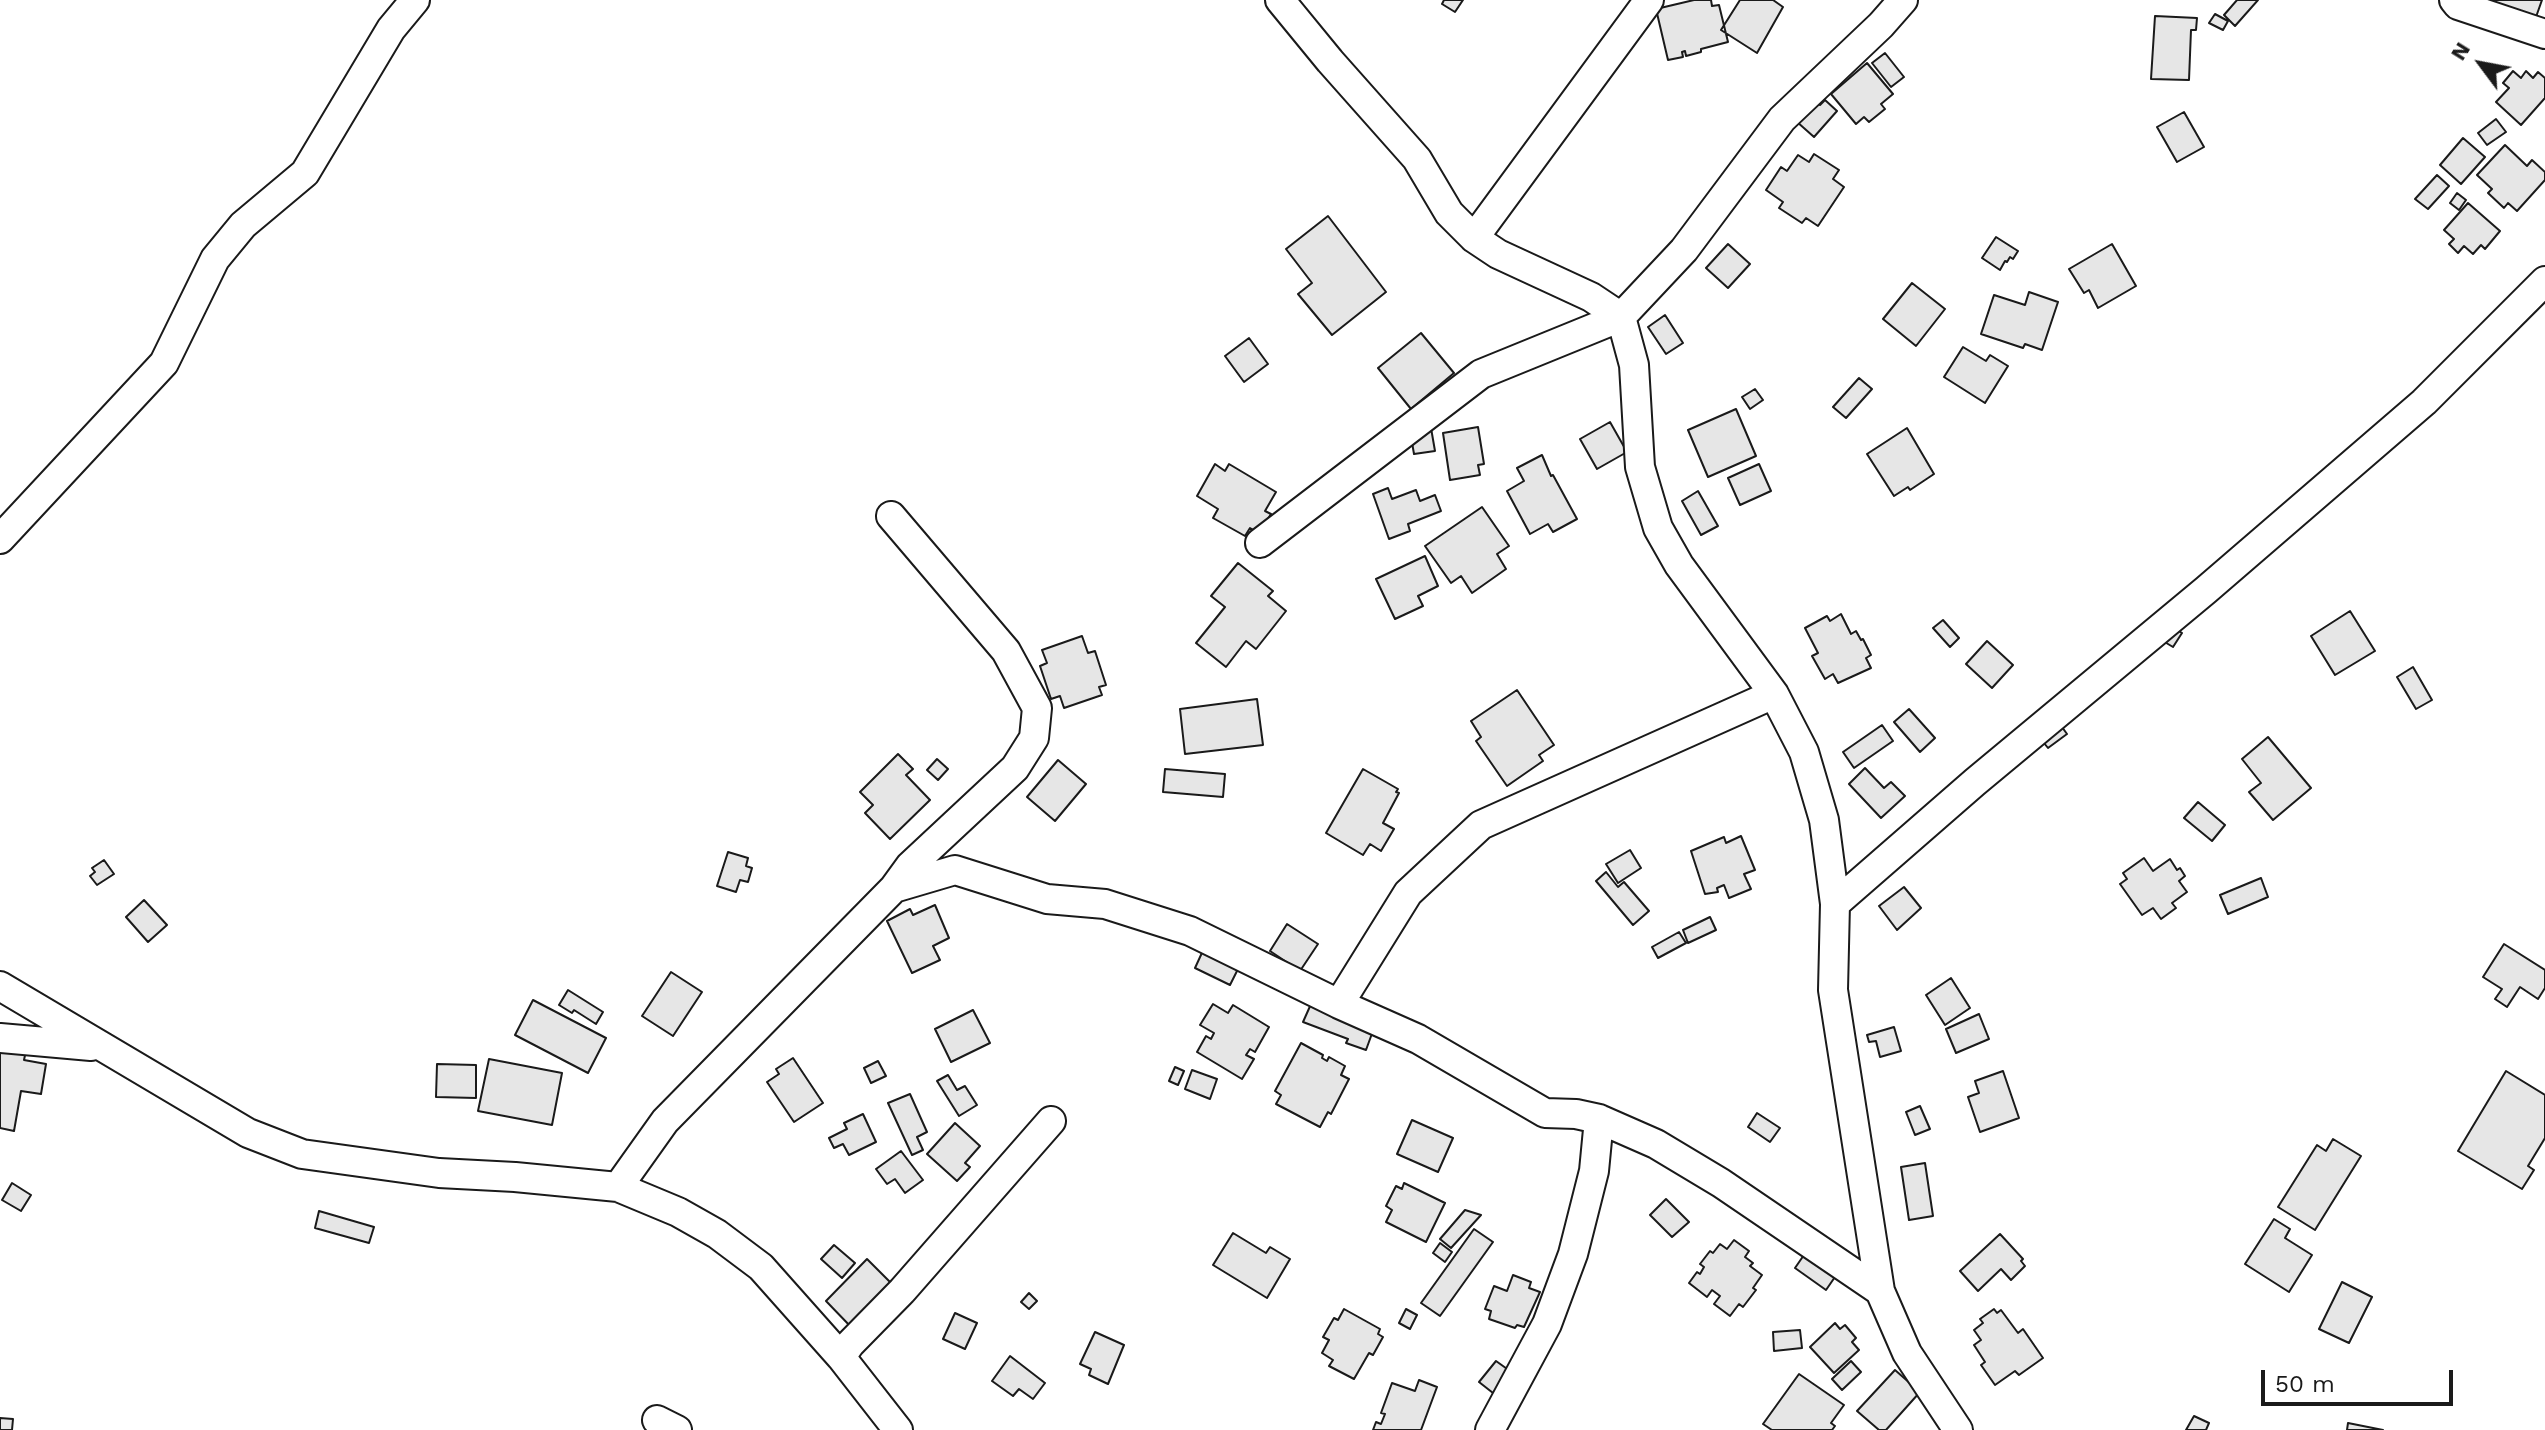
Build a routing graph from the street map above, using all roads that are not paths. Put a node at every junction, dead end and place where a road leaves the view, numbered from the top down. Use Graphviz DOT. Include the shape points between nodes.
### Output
graph roads {
  1 [pos="415,0"];
  2 [pos="1280,0"];
  3 [pos="1649,0"];
  4 [pos="1903,0"];
  5 [pos="2454,0"];
  6 [pos="2545,34"];
  7 [pos="1474,238"];
  8 [pos="2545,281"];
  9 [pos="1621,317"];
  10 [pos="891,516"];
  11 [pos="0,539"];
  12 [pos="1260,543"];
  13 [pos="1774,694"];
  14 [pos="894,888"];
  15 [pos="1835,904"];
  16 [pos="0,986"];
  17 [pos="1339,1004"];
  18 [pos="0,1038"];
  19 [pos="100,1046"];
  20 [pos="1599,1119"];
  21 [pos="1051,1121"];
  22 [pos="618,1187"];
  23 [pos="1880,1291"];
  24 [pos="841,1357"];
  25 [pos="898,1430"];
  26 [pos="1490,1430"];
  27 [pos="1958,1430"];
  1 -- 11 [label="street" via="391,29 305,173 243,225 215,259 164,363"];
  2 -- 7 [label="street" via="1417,159 1449,213"];
  3 -- 7 [label="street"];
  4 -- 9 [label="street" via="1782,119 1684,250"];
  5 -- 6 [label="street"];
  7 -- 9 [label="street"];
  8 -- 15 [label="street" via="2424,402"];
  9 -- 12 [label="street" via="1481,374"];
  9 -- 13 [label="street" via="1634,365 1640,467 1658,528"];
  10 -- 14 [label="street" via="1006,651 1037,708 1034,738 1015,768 910,866"];
  13 -- 15 [label="street" via="1804,752 1824,820"];
  13 -- 17 [label="street" via="1481,825 1408,893"];
  14 -- 17 [label="street" via="955,870 1047,899 1105,904 1190,931"];
  14 -- 22 [label="street" via="665,1121"];
  15 -- 23 [label="street" via="1833,990"];
  16 -- 19 [label="street"];
  17 -- 20 [label="street" via="1418,1039 1545,1113"];
  18 -- 19 [label="street"];
  19 -- 22 [label="street" via="248,1133 302,1154 439,1173"];
  20 -- 23 [label="street" via="1656,1144 1721,1183"];
  20 -- 26 [label="street" via="1594,1171 1573,1254 1547,1324"];
  21 -- 24 [label="street"];
  22 -- 24 [label="street" via="678,1212 761,1267"];
  23 -- 27 [label="street" via="1907,1353"];
  24 -- 25 [label="street"];
}
